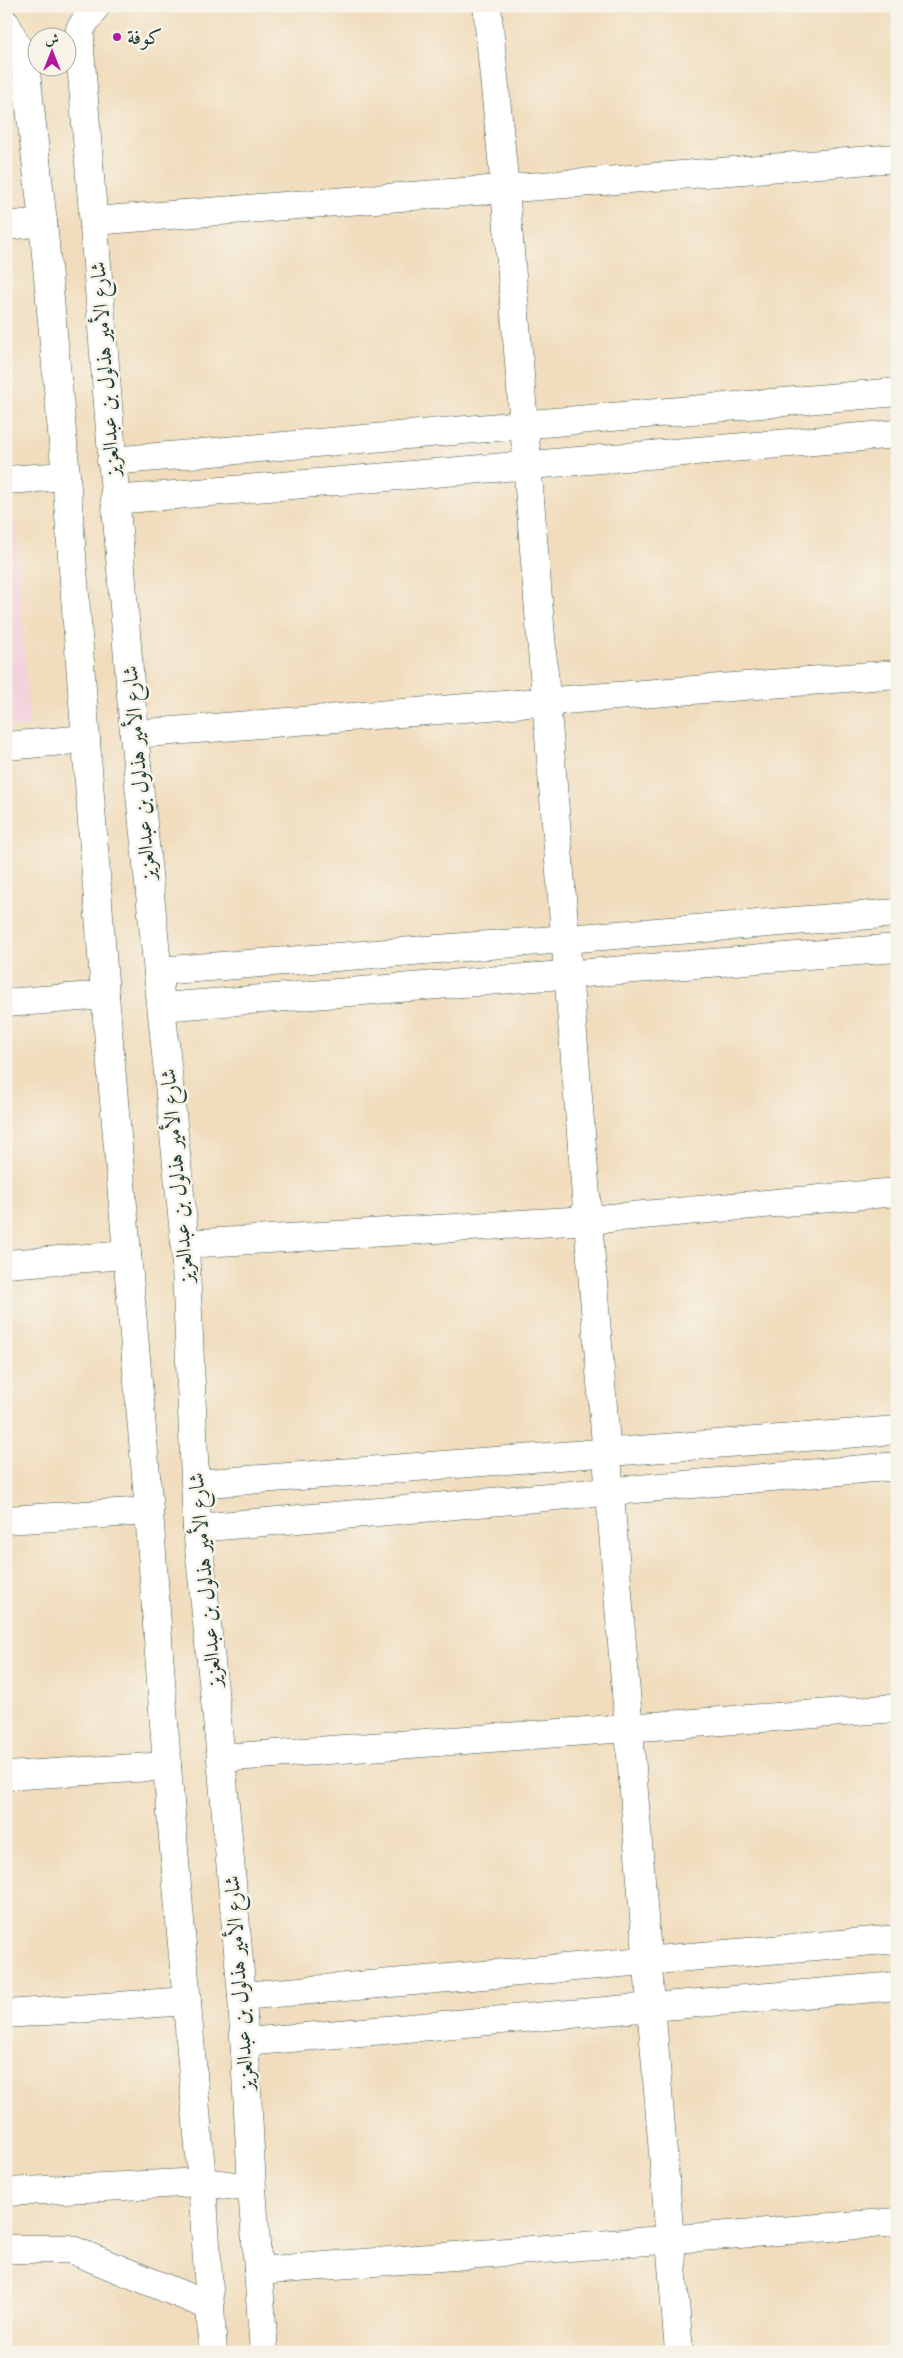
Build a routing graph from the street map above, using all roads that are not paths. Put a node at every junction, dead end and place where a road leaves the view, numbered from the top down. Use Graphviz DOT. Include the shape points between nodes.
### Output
graph roads {
  1 [pos="96,6"];
  2 [pos="487,6"];
  3 [pos="6,24"];
  4 [pos="897,158"];
  5 [pos="505,189"];
  6 [pos="94,221"];
  7 [pos="43,222"];
  8 [pos="6,226"];
  9 [pos="897,392"];
  10 [pos="524,425"];
  11 [pos="897,434"];
  12 [pos="111,461"];
  13 [pos="527,465"];
  14 [pos="66,476"];
  15 [pos="6,480"];
  16 [pos="115,500"];
  17 [pos="897,674"];
  18 [pos="546,702"];
  19 [pos="134,734"];
  20 [pos="86,739"];
  21 [pos="6,746"];
  22 [pos="897,913"];
  23 [pos="565,939"];
  24 [pos="897,948"];
  25 [pos="158,971"];
  26 [pos="568,974"];
  27 [pos="105,995"];
  28 [pos="6,1003"];
  29 [pos="162,1006"];
  30 [pos="897,1192"];
  31 [pos="588,1220"];
  32 [pos="185,1244"];
  33 [pos="128,1255"];
  34 [pos="6,1264"];
  35 [pos="897,1430"];
  36 [pos="606,1453"];
  37 [pos="897,1466"];
  38 [pos="196,1484"];
  39 [pos="609,1491"];
  40 [pos="149,1511"];
  41 [pos="6,1520"];
  42 [pos="197,1528"];
  43 [pos="897,1708"];
  44 [pos="628,1728"];
  45 [pos="221,1758"];
  46 [pos="167,1766"];
  47 [pos="6,1776"];
  48 [pos="897,1939"];
  49 [pos="647,1961"];
  50 [pos="897,1986"];
  51 [pos="242,1996"];
  52 [pos="187,2001"];
  53 [pos="651,2007"];
  54 [pos="6,2014"];
  55 [pos="245,2042"];
  56 [pos="202,2182"];
  57 [pos="252,2188"];
  58 [pos="6,2192"];
  59 [pos="897,2222"];
  60 [pos="670,2240"];
  61 [pos="6,2249"];
  62 [pos="258,2271"];
  63 [pos="209,2306"];
  64 [pos="213,2352"];
  65 [pos="264,2352"];
  66 [pos="679,2352"];
  1 -- 6 [label="street, شارع الأمير هذلول بن عبدالعزيز" via="80,29"];
  2 -- 5 [label="street"];
  3 -- 7 [label="street" via="25,63"];
  4 -- 5 [label="street"];
  5 -- 6 [label="street"];
  5 -- 10 [label="street"];
  6 -- 12 [label="street, شارع الأمير هذلول بن عبدالعزيز"];
  7 -- 8 [label="street"];
  7 -- 14 [label="street"];
  9 -- 10 [label="street"];
  10 -- 12 [label="street"];
  10 -- 13 [label="street"];
  11 -- 13 [label="street"];
  12 -- 16 [label="street, شارع الأمير هذلول بن عبدالعزيز"];
  13 -- 16 [label="street"];
  13 -- 18 [label="street"];
  14 -- 15 [label="street"];
  14 -- 20 [label="street"];
  16 -- 19 [label="street, شارع الأمير هذلول بن عبدالعزيز"];
  17 -- 18 [label="street"];
  18 -- 19 [label="street"];
  18 -- 23 [label="street"];
  19 -- 25 [label="street, شارع الأمير هذلول بن عبدالعزيز"];
  20 -- 21 [label="street"];
  20 -- 27 [label="street"];
  22 -- 23 [label="street"];
  23 -- 25 [label="street"];
  23 -- 26 [label="street"];
  24 -- 26 [label="street"];
  25 -- 29 [label="street, شارع الأمير هذلول بن عبدالعزيز"];
  26 -- 29 [label="street"];
  26 -- 31 [label="street"];
  27 -- 28 [label="street"];
  27 -- 33 [label="street"];
  29 -- 32 [label="street, شارع الأمير هذلول بن عبدالعزيز"];
  30 -- 31 [label="street"];
  31 -- 32 [label="street"];
  31 -- 36 [label="street"];
  32 -- 38 [label="street, شارع الأمير هذلول بن عبدالعزيز"];
  33 -- 34 [label="street"];
  33 -- 40 [label="street"];
  35 -- 36 [label="street"];
  36 -- 38 [label="street"];
  36 -- 39 [label="street"];
  37 -- 39 [label="street"];
  38 -- 42 [label="street, شارع الأمير هذلول بن عبدالعزيز"];
  39 -- 42 [label="street"];
  39 -- 44 [label="street"];
  40 -- 41 [label="street"];
  40 -- 46 [label="street"];
  42 -- 45 [label="street, شارع الأمير هذلول بن عبدالعزيز"];
  43 -- 44 [label="street"];
  44 -- 45 [label="street"];
  44 -- 49 [label="street"];
  45 -- 51 [label="street, شارع الأمير هذلول بن عبدالعزيز"];
  46 -- 47 [label="street"];
  46 -- 52 [label="street"];
  48 -- 49 [label="street"];
  49 -- 51 [label="street"];
  49 -- 53 [label="street"];
  50 -- 53 [label="street"];
  51 -- 55 [label="street, شارع الأمير هذلول بن عبدالعزيز"];
  52 -- 54 [label="street"];
  52 -- 56 [label="street"];
  53 -- 55 [label="street"];
  53 -- 60 [label="street"];
  55 -- 57 [label="street, شارع الأمير هذلول بن عبدالعزيز"];
  56 -- 57 [label="street"];
  56 -- 58 [label="street"];
  56 -- 63 [label="street"];
  57 -- 62 [label="street, شارع الأمير هذلول بن عبدالعزيز"];
  59 -- 60 [label="street"];
  60 -- 62 [label="street"];
  60 -- 66 [label="street"];
  61 -- 63 [label="street" via="70,2249"];
  62 -- 65 [label="street, شارع الأمير هذلول بن عبدالعزيز"];
  63 -- 64 [label="street"];
}
